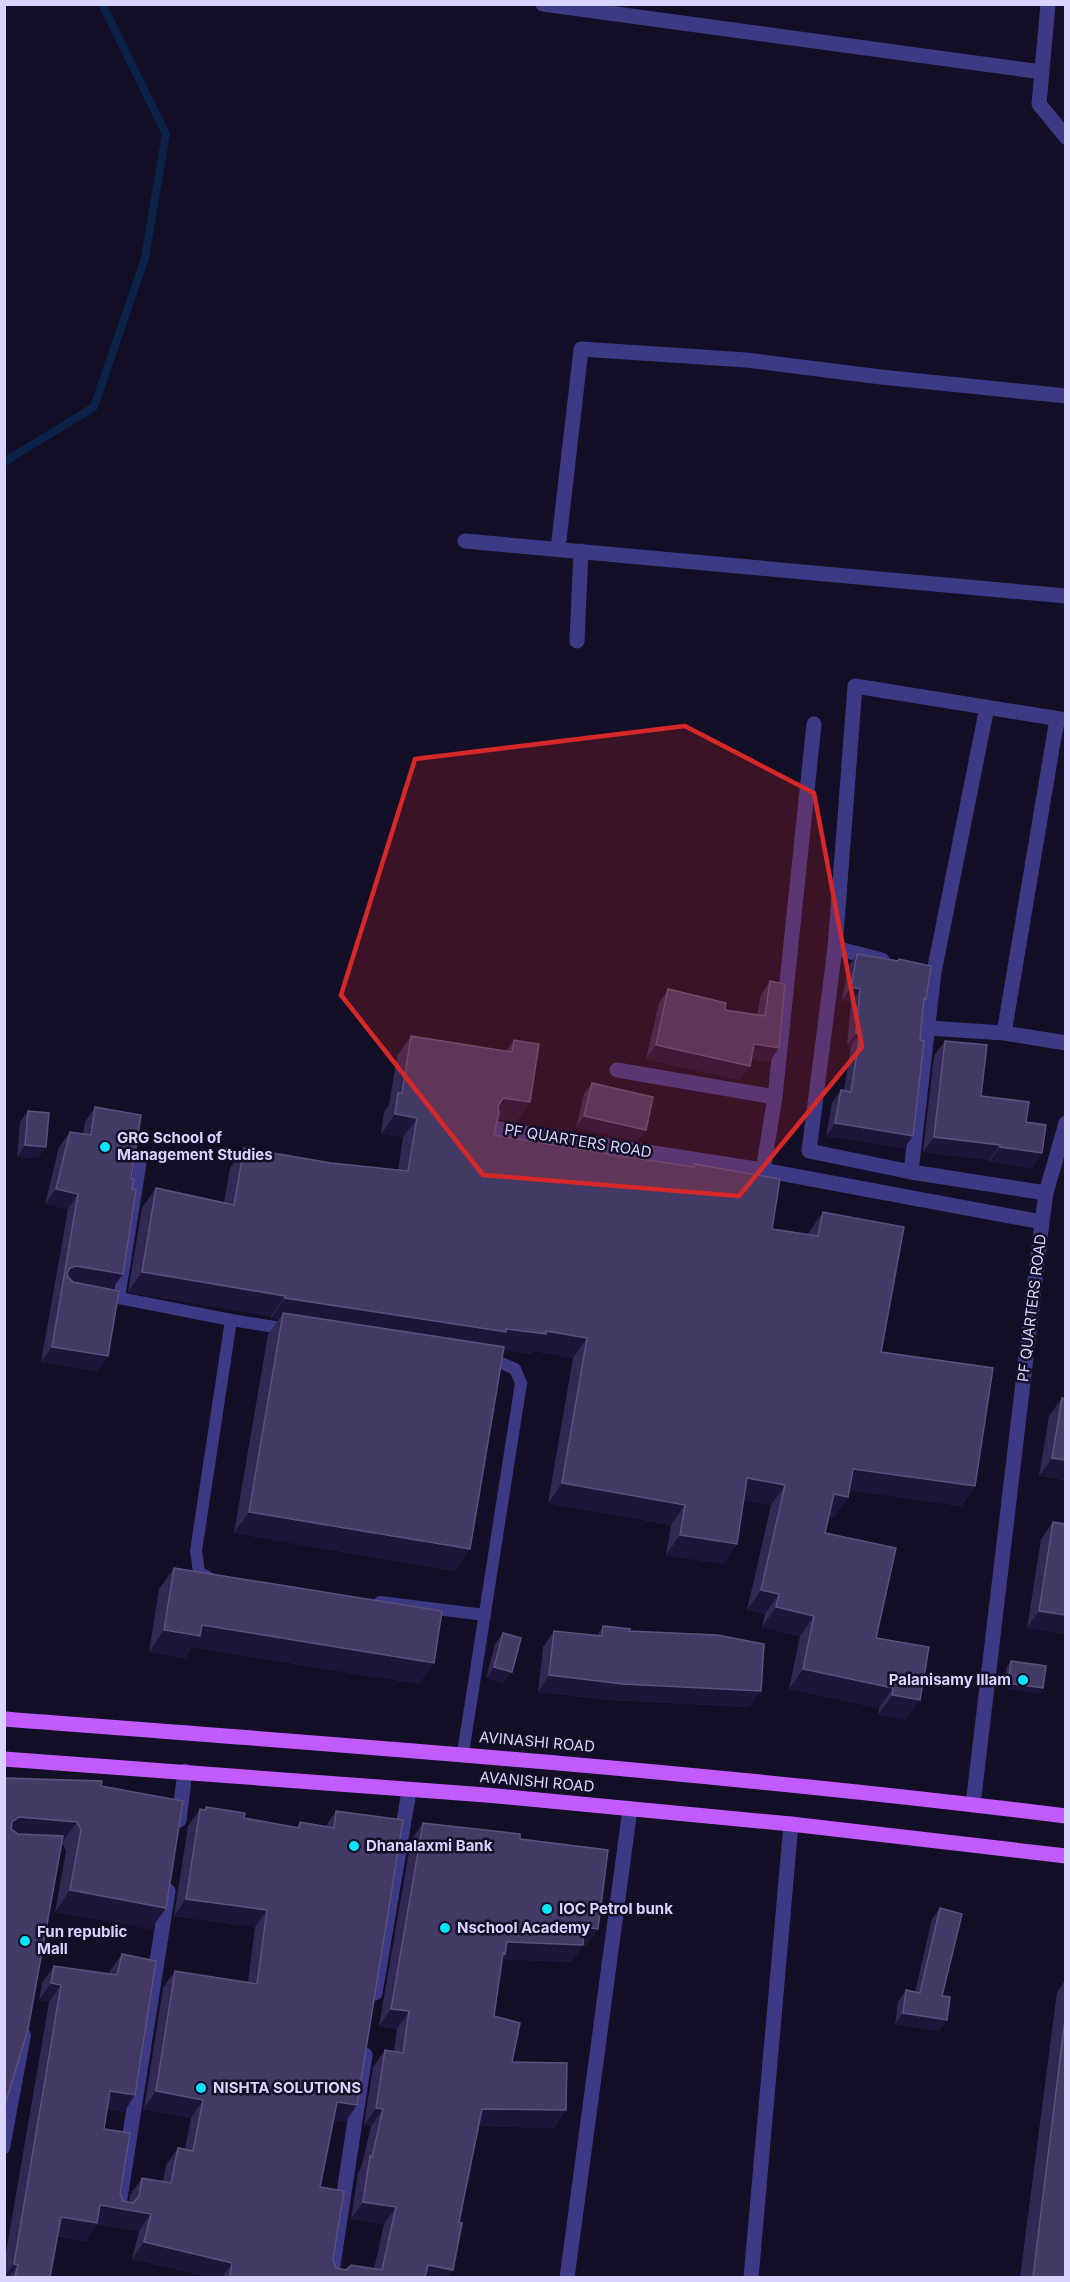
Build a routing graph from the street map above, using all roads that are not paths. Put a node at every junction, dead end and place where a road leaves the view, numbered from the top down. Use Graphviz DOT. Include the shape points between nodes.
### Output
graph roads {
  1 [pos="543,4"];
  2 [pos="1048,4"];
  3 [pos="1042,72"];
  4 [pos="1065,136"];
  5 [pos="1065,396"];
  6 [pos="465,541"];
  7 [pos="558,549"];
  8 [pos="581,551"];
  9 [pos="1065,596"];
  10 [pos="577,641"];
  11 [pos="987,707"];
  12 [pos="1061,719"];
  13 [pos="814,724"];
  14 [pos="835,948"];
  15 [pos="901,964"];
  16 [pos="929,1028"];
  17 [pos="1004,1033"];
  18 [pos="1065,1042"];
  19 [pos="617,1070"];
  20 [pos="775,1097"];
  21 [pos="1065,1123"];
  22 [pos="493,1128"];
  23 [pos="141,1160"];
  24 [pos="764,1170"];
  25 [pos="912,1172"];
  26 [pos="1046,1193"];
  27 [pos="1042,1222"];
  28 [pos="87,1292"];
  29 [pos="119,1298"];
  30 [pos="231,1320"];
  31 [pos="300,1331"];
  32 [pos="474,1357"];
  33 [pos="228,1583"];
  34 [pos="368,1600"];
  35 [pos="485,1615"];
  36 [pos="4,1719"];
  37 [pos="463,1753"];
  38 [pos="4,1759"];
  39 [pos="185,1771"];
  40 [pos="409,1791"];
  41 [pos="973,1805"];
  42 [pos="630,1809"];
  43 [pos="1065,1816"];
  44 [pos="791,1824"];
  45 [pos="177,1833"];
  46 [pos="1065,1856"];
  47 [pos="170,1880"];
  48 [pos="372,2010"];
  49 [pos="27,2022"];
  50 [pos="366,2045"];
  51 [pos="4,2148"];
  52 [pos="118,2211"];
  53 [pos="331,2277"];
  54 [pos="567,2277"];
  55 [pos="751,2277"];
  1 -- 3 [label="street"];
  2 -- 3 [label="street"];
  3 -- 4 [label="street" via="1039,104"];
  5 -- 7 [label="street" via="746,360 581,349"];
  6 -- 7 [label="street"];
  7 -- 8 [label="street"];
  8 -- 9 [label="street"];
  8 -- 10 [label="street"];
  11 -- 12 [label="street"];
  11 -- 14 [label="street" via="855,686"];
  11 -- 16 [label="street" via="929,971"];
  12 -- 17 [label="street"];
  13 -- 20 [label="street"];
  14 -- 15 [label="street"];
  14 -- 25 [label="street" via="809,1151"];
  16 -- 17 [label="street"];
  16 -- 25 [label="street"];
  17 -- 18 [label="street"];
  19 -- 20 [label="street"];
  20 -- 24 [label="street"];
  21 -- 26 [label="street"];
  22 -- 24 [label="street, PF QUARTERS ROAD"];
  23 -- 29 [label="lane"];
  24 -- 27 [label="street, PF QUARTERS ROAD"];
  25 -- 26 [label="street"];
  26 -- 27 [label="street"];
  27 -- 41 [label="street, PF QUARTERS ROAD"];
  28 -- 29 [label="lane"];
  29 -- 30 [label="lane"];
  30 -- 31 [label="lane"];
  30 -- 33 [label="lane" via="196,1551 199,1572"];
  32 -- 35 [label="lane" via="515,1369 521,1383"];
  34 -- 35 [label="lane"];
  35 -- 37 [label="lane"];
  36 -- 37 [label="main road, AVINASHI ROAD"];
  37 -- 41 [label="main road, AVINASHI ROAD"];
  38 -- 39 [label="main road, AVANISHI ROAD"];
  39 -- 40 [label="main road, AVANISHI ROAD"];
  39 -- 45 [label="street"];
  40 -- 42 [label="main road, AVANISHI ROAD"];
  40 -- 48 [label="street"];
  41 -- 43 [label="main road, AVINASHI ROAD"];
  42 -- 44 [label="main road, AVANISHI ROAD"];
  42 -- 54 [label="street"];
  44 -- 46 [label="main road, AVANISHI ROAD"];
  44 -- 55 [label="street"];
  47 -- 52 [label="street"];
  49 -- 51 [label="lane"];
  50 -- 53 [label="street"];
}
